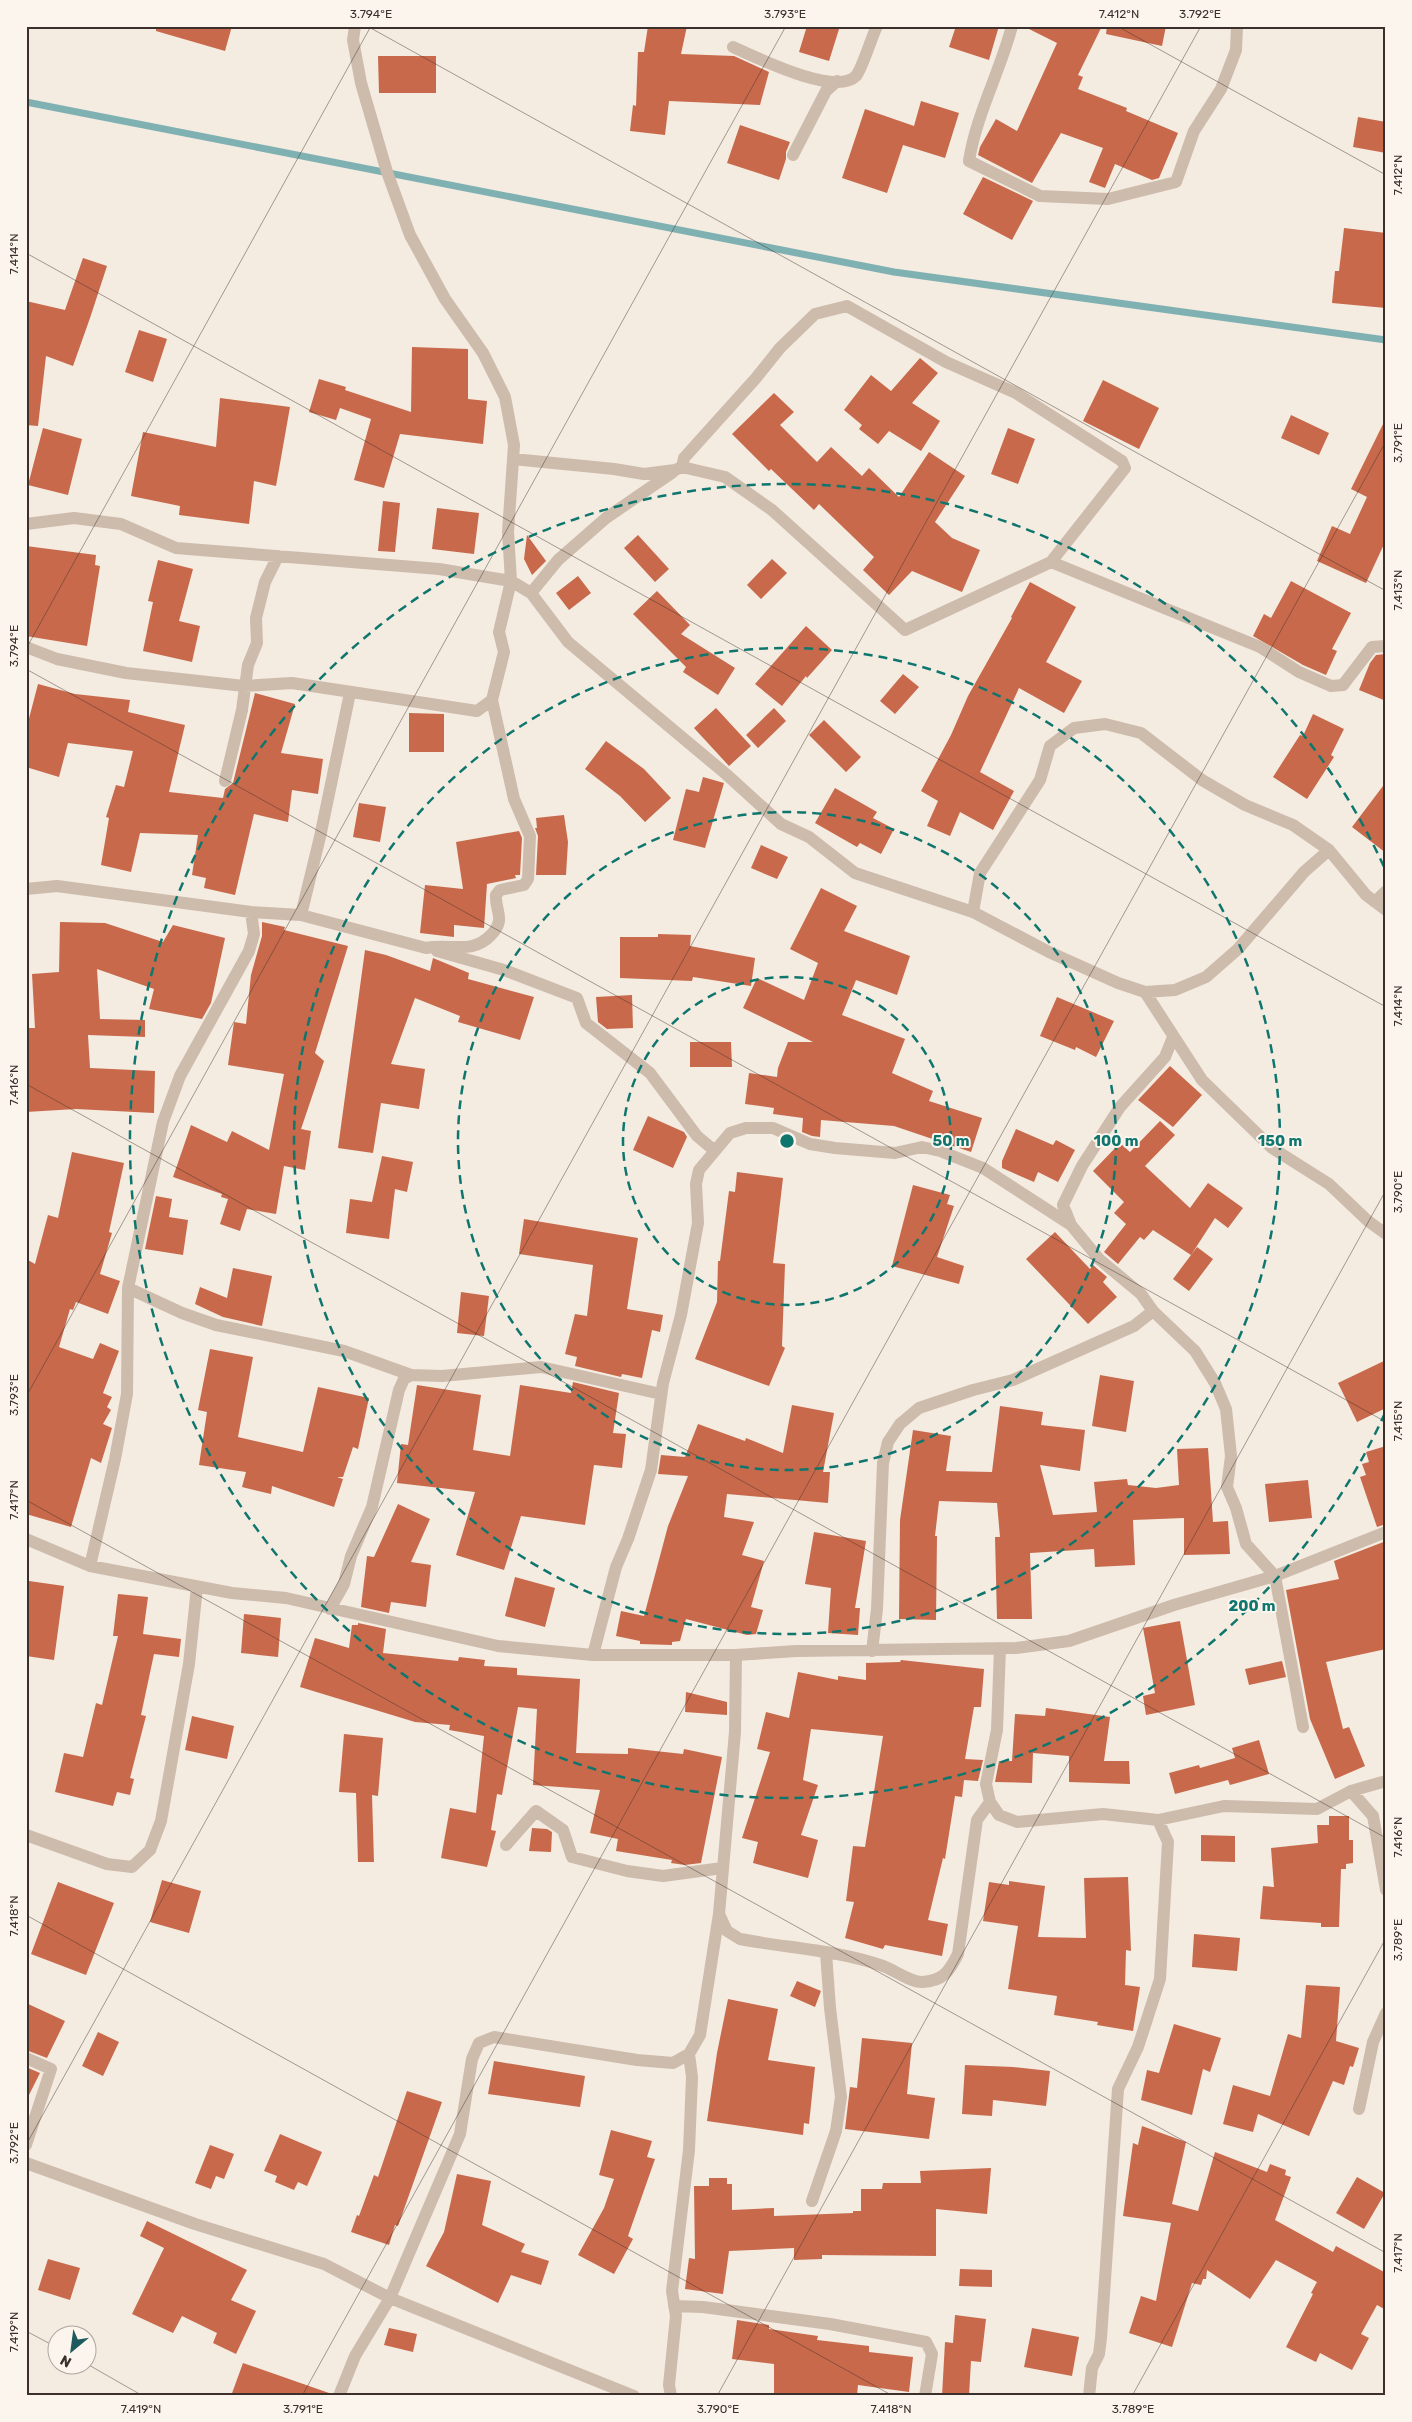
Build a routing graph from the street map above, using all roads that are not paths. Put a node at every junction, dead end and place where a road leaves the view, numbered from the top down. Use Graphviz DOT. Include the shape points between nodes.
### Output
graph roads {
  1 [pos="355,26"];
  2 [pos="877,26"];
  3 [pos="1012,26"];
  4 [pos="1236,26"];
  5 [pos="733,47"];
  6 [pos="838,81"];
  7 [pos="793,155"];
  8 [pos="513,459"];
  9 [pos="679,469"];
  10 [pos="26,524"];
  11 [pos="278,556"];
  12 [pos="1051,562"];
  13 [pos="511,581"];
  14 [pos="531,593"];
  15 [pos="1385,642"];
  16 [pos="26,647"];
  17 [pos="244,686"];
  18 [pos="350,693"];
  19 [pos="492,700"];
  20 [pos="225,781"];
  21 [pos="1329,850"];
  22 [pos="26,889"];
  23 [pos="1386,891"];
  24 [pos="1375,902"];
  25 [pos="1386,910"];
  26 [pos="251,912"];
  27 [pos="973,912"];
  28 [pos="301,915"];
  29 [pos="426,948"];
  30 [pos="1145,992"];
  31 [pos="1173,1038"];
  32 [pos="715,1151"];
  33 [pos="1071,1225"];
  34 [pos="1386,1234"];
  35 [pos="128,1288"];
  36 [pos="1153,1311"];
  37 [pos="411,1375"];
  38 [pos="661,1394"];
  39 [pos="1386,1532"];
  40 [pos="26,1539"];
  41 [pos="90,1566"];
  42 [pos="1276,1576"];
  43 [pos="197,1587"];
  44 [pos="330,1609"];
  45 [pos="1000,1648"];
  46 [pos="872,1651"];
  47 [pos="593,1655"];
  48 [pos="736,1655"];
  49 [pos="1303,1727"];
  50 [pos="1386,1781"];
  51 [pos="1351,1791"];
  52 [pos="990,1802"];
  53 [pos="1158,1820"];
  54 [pos="26,1835"];
  55 [pos="506,1845"];
  56 [pos="722,1868"];
  57 [pos="1386,1890"];
  58 [pos="718,1914"];
  59 [pos="826,1953"];
  60 [pos="1386,2013"];
  61 [pos="689,2054"];
  62 [pos="26,2058"];
  63 [pos="1359,2109"];
  64 [pos="26,2145"];
  65 [pos="26,2163"];
  66 [pos="812,2201"];
  67 [pos="390,2298"];
  68 [pos="674,2306"];
  69 [pos="339,2396"];
  70 [pos="634,2396"];
  71 [pos="671,2396"];
  72 [pos="925,2396"];
  73 [pos="1089,2396"];
  1 -- 8 [label="street" via="353,40 360,83 387,172 410,235 445,299 483,353 505,396 514,445"];
  2 -- 6 [label="street" via="856,75"];
  3 -- 4 [label="street" via="973,137 969,161 1040,196 1108,199 1176,182 1194,131 1222,89 1236,50"];
  5 -- 6 [label="street" via="799,74 829,82"];
  6 -- 7 [label="street" via="826,91"];
  8 -- 9 [label="street" via="644,474"];
  8 -- 13 [label="street" via="508,532"];
  9 -- 12 [label="street" via="725,477 772,510 905,630"];
  9 -- 12 [label="street" via="684,458 780,348 815,314 847,306 946,362 1016,392 1122,461 1125,468 1122,474"];
  9 -- 14 [label="street" via="606,518 558,560"];
  10 -- 11 [label="street" via="74,518 121,524 176,548"];
  11 -- 13 [label="street" via="439,569"];
  11 -- 17 [label="street" via="265,582 256,618 256,643"];
  12 -- 15 [label="street" via="1260,647 1299,672 1331,686 1343,685 1368,650"];
  13 -- 14 [label="street"];
  13 -- 19 [label="street" via="499,632 504,652"];
  14 -- 27 [label="street" via="568,642 781,824 809,837 855,873"];
  16 -- 17 [label="street" via="57,659 126,673"];
  17 -- 18 [label="street" via="292,682"];
  17 -- 20 [label="street" via="242,710"];
  18 -- 19 [label="street" via="477,711"];
  18 -- 28 [label="street"];
  19 -- 29 [label="street" via="514,799 530,836 528,879 524,885 500,890 496,895 499,922 482,944"];
  21 -- 24 [label="street"];
  21 -- 27 [label="street" via="1293,825 1245,805 1202,780 1141,733 1106,724 1074,728 1050,746 1040,780 980,873"];
  21 -- 30 [label="street" via="1304,872 1238,949 1206,976 1175,990"];
  22 -- 26 [label="street" via="57,886"];
  23 -- 24 [label="street"];
  24 -- 25 [label="street"];
  26 -- 28 [label="street"];
  26 -- 35 [label="street" via="254,934 249,952 180,1076 163,1122"];
  27 -- 30 [label="street" via="1049,952"];
  28 -- 29 [label="street"];
  29 -- 32 [label="street" via="504,970 577,998 586,1023 650,1073 697,1136"];
  30 -- 31 [label="street"];
  31 -- 33 [label="street" via="1165,1057 1120,1107 1082,1166 1063,1205"];
  31 -- 34 [label="street" via="1202,1080 1272,1148 1329,1184"];
  32 -- 33 [label="street" via="730,1133 746,1128 773,1128 810,1144 835,1148 895,1153 922,1147 983,1168"];
  32 -- 38 [label="street" via="696,1177 698,1223 681,1315"];
  33 -- 36 [label="street" via="1099,1260 1141,1294"];
  35 -- 37 [label="street" via="216,1325 344,1351"];
  35 -- 41 [label="street" via="127,1394"];
  36 -- 42 [label="street" via="1195,1351 1215,1383 1226,1410 1231,1456 1226,1487 1246,1544"];
  36 -- 46 [label="street" via="1134,1326 1013,1380 920,1408 900,1424 888,1442 884,1463"];
  37 -- 38 [label="street" via="442,1376 541,1367"];
  37 -- 44 [label="street" via="404,1379 399,1390 372,1507 351,1556 344,1584"];
  38 -- 47 [label="street" via="651,1470 616,1567"];
  39 -- 42 [label="street"];
  40 -- 41 [label="street"];
  41 -- 43 [label="street"];
  42 -- 45 [label="street" via="1069,1640"];
  42 -- 49 [label="street"];
  43 -- 44 [label="street" via="286,1598"];
  43 -- 54 [label="street" via="189,1664 161,1821 150,1850 132,1867 107,1864"];
  44 -- 47 [label="street" via="498,1646"];
  45 -- 46 [label="street"];
  45 -- 52 [label="street" via="997,1730 986,1784"];
  46 -- 48 [label="street"];
  47 -- 48 [label="street"];
  48 -- 56 [label="street" via="734,1732"];
  50 -- 51 [label="street"];
  51 -- 53 [label="street" via="1317,1809 1224,1806"];
  51 -- 57 [label="street" via="1373,1816"];
  52 -- 53 [label="street" via="999,1815 1017,1822 1103,1814"];
  52 -- 59 [label="street" via="976,1820 958,1954 950,1971 936,1980 919,1982 846,1955"];
  53 -- 73 [label="street" via="1168,1842 1160,1979 1138,2047 1118,2089 1101,2338 1099,2354 1092,2368"];
  55 -- 56 [label="street" via="536,1811 563,1830 572,1857 663,1876"];
  56 -- 58 [label="street"];
  58 -- 59 [label="street" via="727,1930 740,1939"];
  58 -- 61 [label="street" via="700,2036"];
  59 -- 66 [label="street" via="841,2097 836,2131"];
  60 -- 63 [label="street" via="1374,2042"];
  61 -- 67 [label="street" via="673,2063 494,2037 479,2043 472,2059 460,2134"];
  61 -- 68 [label="street" via="692,2077 688,2150 672,2291"];
  62 -- 64 [label="street" via="51,2069"];
  65 -- 67 [label="street" via="195,2224 324,2264"];
  67 -- 69 [label="street" via="355,2356"];
  67 -- 70 [label="street"];
  68 -- 71 [label="street"];
  68 -- 72 [label="street" via="830,2324 926,2342 932,2354"];
}
